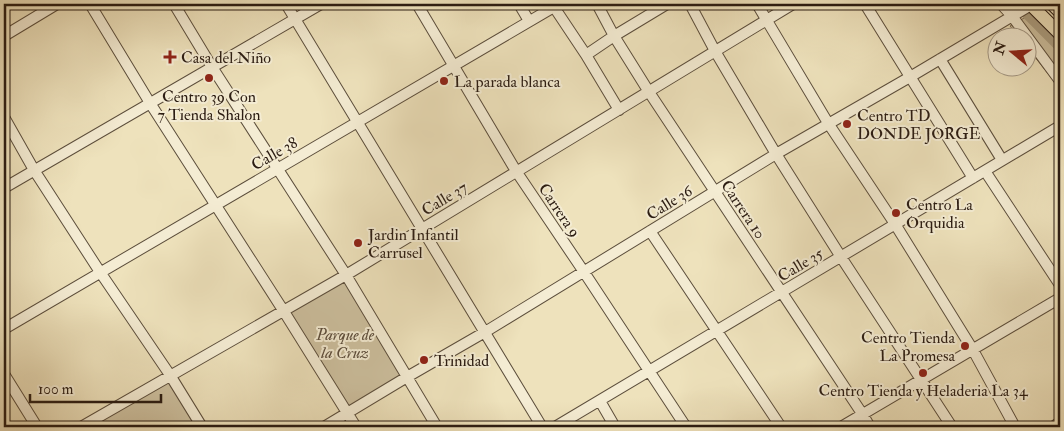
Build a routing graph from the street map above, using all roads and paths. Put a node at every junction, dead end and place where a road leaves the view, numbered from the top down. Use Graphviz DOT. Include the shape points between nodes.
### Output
graph roads {
  1 [pos="57,4"];
  2 [pos="90,4"];
  3 [pos="174,4"];
  4 [pos="286,4"];
  5 [pos="321,4"];
  6 [pos="417,4"];
  7 [pos="518,4"];
  8 [pos="598,4"];
  9 [pos="667,4"];
  10 [pos="690,4"];
  11 [pos="757,4"];
  12 [pos="793,4"];
  13 [pos="865,4"];
  14 [pos="1001,4"];
  15 [pos="1052,4"];
  16 [pos="556,5"];
  17 [pos="1029,6"];
  18 [pos="1060,12"];
  19 [pos="1014,15"];
  20 [pos="295,19"];
  21 [pos="766,20"];
  22 [pos="529,21"];
  23 [pos="1060,34"];
  24 [pos="4,36"];
  25 [pos="614,36"];
  26 [pos="715,51"];
  27 [pos="586,55"];
  28 [pos="940,59"];
  29 [pos="454,65"];
  30 [pos="212,67"];
  31 [pos="910,77"];
  32 [pos="1060,81"];
  33 [pos="648,92"];
  34 [pos="150,103"];
  35 [pos="619,110"];
  36 [pos="4,117"];
  37 [pos="357,122"];
  38 [pos="828,123"];
  39 [pos="1060,126"];
  40 [pos="776,154"];
  41 [pos="1002,160"];
  42 [pos="278,168"];
  43 [pos="34,170"];
  44 [pos="516,171"];
  45 [pos="985,171"];
  46 [pos="973,178"];
  47 [pos="4,188"];
  48 [pos="714,191"];
  49 [pos="216,204"];
  50 [pos="895,224"];
  51 [pos="422,229"];
  52 [pos="650,231"];
  53 [pos="841,257"];
  54 [pos="100,272"];
  55 [pos="584,272"];
  56 [pos="346,274"];
  57 [pos="1060,285"];
  58 [pos="782,292"];
  59 [pos="1060,298"];
  60 [pos="284,310"];
  61 [pos="4,329"];
  62 [pos="717,331"];
  63 [pos="485,332"];
  64 [pos="973,350"];
  65 [pos="649,372"];
  66 [pos="4,374"];
  67 [pos="170,375"];
  68 [pos="407,376"];
  69 [pos="922,381"];
  70 [pos="600,401"];
  71 [pos="348,414"];
  72 [pos="863,415"];
  73 [pos="1060,422"];
  74 [pos="37,427"];
  75 [pos="81,427"];
  76 [pos="202,427"];
  77 [pos="324,427"];
  78 [pos="356,427"];
  79 [pos="437,427"];
  80 [pos="542,427"];
  81 [pos="555,427"];
  82 [pos="615,427"];
  83 [pos="686,427"];
  84 [pos="781,427"];
  85 [pos="841,427"];
  86 [pos="870,427"];
  87 [pos="952,427"];
  88 [pos="1015,427"];
  89 [pos="1053,427"];
  1 -- 24 [label="street"];
  2 -- 34 [label="street"];
  3 -- 30 [label="street"];
  4 -- 20 [label="street"];
  5 -- 20 [label="street"];
  6 -- 29 [label="street, Carrera 9"];
  7 -- 22 [label="street"];
  8 -- 25 [label="street, Carrera 10"];
  9 -- 25 [label="street"];
  10 -- 26 [label="street"];
  11 -- 21 [label="street"];
  12 -- 21 [label="street, Calle 37"];
  13 -- 31 [label="street"];
  14 -- 19 [label="street"];
  15 -- 18 [label="main road"];
  16 -- 22 [label="street, Calle 38"];
  16 -- 27 [label="street"];
  17 -- 19 [label="street, Calle 36"];
  17 -- 23 [label="main road"];
  19 -- 28 [label="street, Calle 36"];
  19 -- 32 [label="street"];
  20 -- 30 [label="street"];
  20 -- 37 [label="street"];
  21 -- 26 [label="street, Calle 37"];
  21 -- 38 [label="street"];
  22 -- 29 [label="street, Calle 38"];
  25 -- 27 [label="street"];
  25 -- 33 [label="street, Carrera 10"];
  26 -- 33 [label="street, Calle 37"];
  26 -- 40 [label="street"];
  27 -- 35 [label="street"];
  28 -- 31 [label="street, Calle 36"];
  28 -- 41 [label="street"];
  29 -- 37 [label="street, Calle 38"];
  29 -- 44 [label="street, Carrera 9"];
  30 -- 34 [label="street"];
  30 -- 42 [label="street"];
  31 -- 38 [label="street, Calle 36"];
  31 -- 46 [label="street"];
  33 -- 35 [label="street, Calle 37"];
  33 -- 48 [label="street, Carrera 10"];
  34 -- 43 [label="street"];
  34 -- 49 [label="street"];
  35 -- 44 [label="street, Calle 37"];
  36 -- 43 [label="street"];
  37 -- 42 [label="street, Calle 38"];
  37 -- 51 [label="street"];
  38 -- 40 [label="street, Calle 36"];
  38 -- 50 [label="street"];
  39 -- 41 [label="street, Calle 35"];
  40 -- 48 [label="street, Calle 36"];
  40 -- 53 [label="street"];
  41 -- 45 [label="street, Calle 35"];
  42 -- 49 [label="street, Calle 38"];
  42 -- 56 [label="street"];
  43 -- 47 [label="street"];
  43 -- 54 [label="street"];
  44 -- 51 [label="street, Calle 37"];
  44 -- 55 [label="street, Carrera 9"];
  45 -- 46 [label="street, Calle 35"];
  45 -- 57 [label="street"];
  46 -- 50 [label="street, Calle 35"];
  48 -- 52 [label="street, Calle 36"];
  48 -- 58 [label="street, Carrera 10"];
  49 -- 54 [label="street, Calle 38"];
  49 -- 60 [label="street"];
  50 -- 53 [label="street, Calle 35"];
  50 -- 64 [label="street"];
  51 -- 56 [label="street, Calle 37"];
  51 -- 63 [label="street"];
  52 -- 55 [label="street, Calle 36"];
  52 -- 62 [label="street"];
  53 -- 58 [label="street, Calle 35"];
  53 -- 69 [label="street"];
  54 -- 61 [label="street, Calle 38"];
  54 -- 67 [label="street"];
  55 -- 63 [label="street, Calle 36"];
  55 -- 65 [label="street, Carrera 9"];
  56 -- 60 [label="street, Calle 37"];
  56 -- 68 [label="street"];
  58 -- 62 [label="street, Calle 35"];
  58 -- 72 [label="street, Carrera 10"];
  59 -- 64 [label="street"];
  60 -- 67 [label="street, Calle 37"];
  60 -- 71 [label="street"];
  62 -- 65 [label="street, Calle 35"];
  62 -- 84 [label="street"];
  63 -- 68 [label="street, Calle 36"];
  63 -- 80 [label="street"];
  64 -- 69 [label="street"];
  64 -- 88 [label="street"];
  65 -- 70 [label="street, Calle 35"];
  65 -- 83 [label="street, Carrera 9"];
  66 -- 74 [label="street"];
  67 -- 75 [label="street, Calle 37"];
  67 -- 76 [label="street"];
  68 -- 71 [label="street, Calle 36"];
  68 -- 79 [label="street"];
  69 -- 72 [label="street"];
  69 -- 87 [label="street"];
  70 -- 81 [label="street, Calle 35"];
  70 -- 82 [label="street"];
  71 -- 77 [label="street, Calle 36"];
  71 -- 78 [label="street"];
  72 -- 85 [label="street"];
  72 -- 86 [label="street, Carrera 10"];
  73 -- 89 [label="street"];
}
